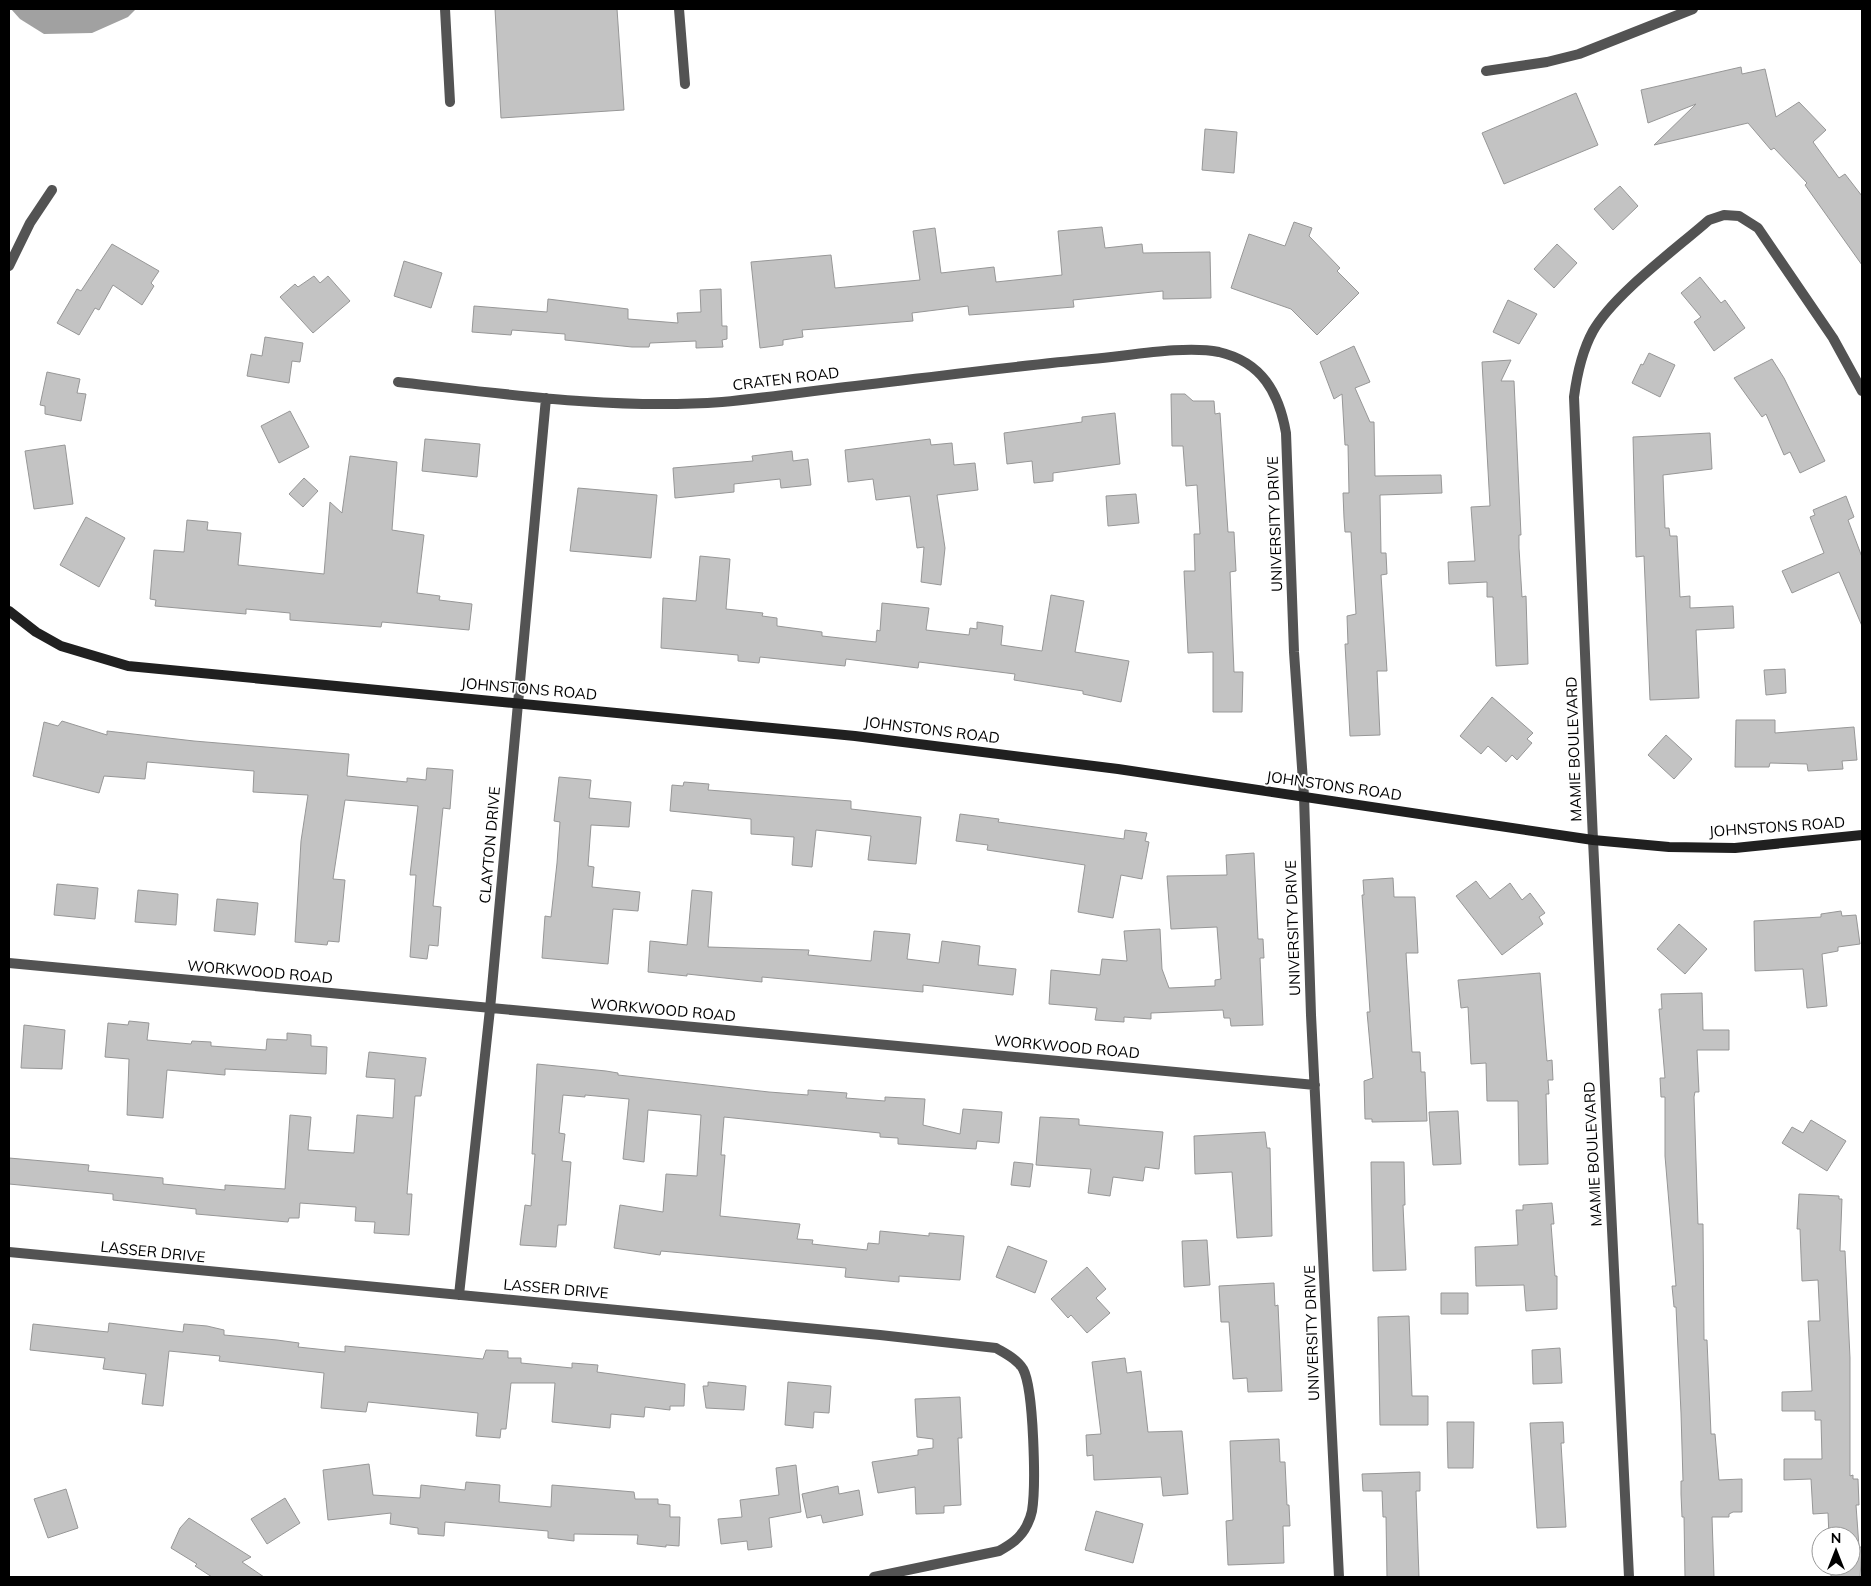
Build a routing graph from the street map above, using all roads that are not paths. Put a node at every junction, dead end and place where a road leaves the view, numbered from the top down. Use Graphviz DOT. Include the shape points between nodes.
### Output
graph roads {
  1 [pos="445,9"];
  2 [pos="679,9"];
  3 [pos="1693,9"];
  4 [pos="1486,71"];
  5 [pos="685,84"];
  6 [pos="450,102"];
  7 [pos="52,190"];
  8 [pos="9,266"];
  9 [pos="1177,351"];
  10 [pos="398,382"];
  11 [pos="1862,391"];
  12 [pos="546,398"];
  13 [pos="10,611"];
  14 [pos="519,703"];
  15 [pos="1304,796"];
  16 [pos="1862,835"];
  17 [pos="1593,840"];
  18 [pos="9,963"];
  19 [pos="490,1009"];
  20 [pos="1315,1085"];
  21 [pos="9,1252"];
  22 [pos="459,1295"];
  23 [pos="874,1577"];
  24 [pos="1339,1577"];
  25 [pos="1629,1577"];
  1 -- 6 [label="street"];
  2 -- 5 [label="street"];
  3 -- 4 [label="street" via="1579,54"];
  7 -- 8 [label="street" via="30,223"];
  9 -- 12 [label="street, CRATEN ROAD" via="1039,364 724,402 608,404"];
  9 -- 15 [label="street, UNIVERSITY DRIVE" via="1207,351 1237,359 1256,370 1271,387 1281,407 1286,433 1294,652"];
  10 -- 12 [label="street, CRATEN ROAD"];
  11 -- 17 [label="street, MAMIE BOULEVARD" via="1833,338 1758,228 1739,216 1724,214 1710,220 1614,304 1593,331 1582,357 1574,397"];
  12 -- 14 [label="street, CLAYTON DRIVE"];
  13 -- 14 [label="street, JOHNSTONS ROAD" via="36,632 61,646 128,666"];
  14 -- 15 [label="street, JOHNSTONS ROAD" via="855,736"];
  14 -- 19 [label="street, CLAYTON DRIVE"];
  15 -- 17 [label="street, JOHNSTONS ROAD"];
  15 -- 20 [label="street, UNIVERSITY DRIVE"];
  16 -- 17 [label="street, JOHNSTONS ROAD" via="1735,848 1669,847"];
  17 -- 25 [label="street, MAMIE BOULEVARD"];
  18 -- 19 [label="street, WORKWOOD ROAD"];
  19 -- 20 [label="street, WORKWOOD ROAD"];
  19 -- 22 [label="street, CLAYTON DRIVE"];
  20 -- 24 [label="street, UNIVERSITY DRIVE"];
  21 -- 22 [label="street, LASSER DRIVE"];
  22 -- 23 [label="street, LASSER DRIVE" via="996,1348 1011,1356 1022,1369 1028,1385 1032,1512 1026,1528 1014,1542 999,1551"];
}
